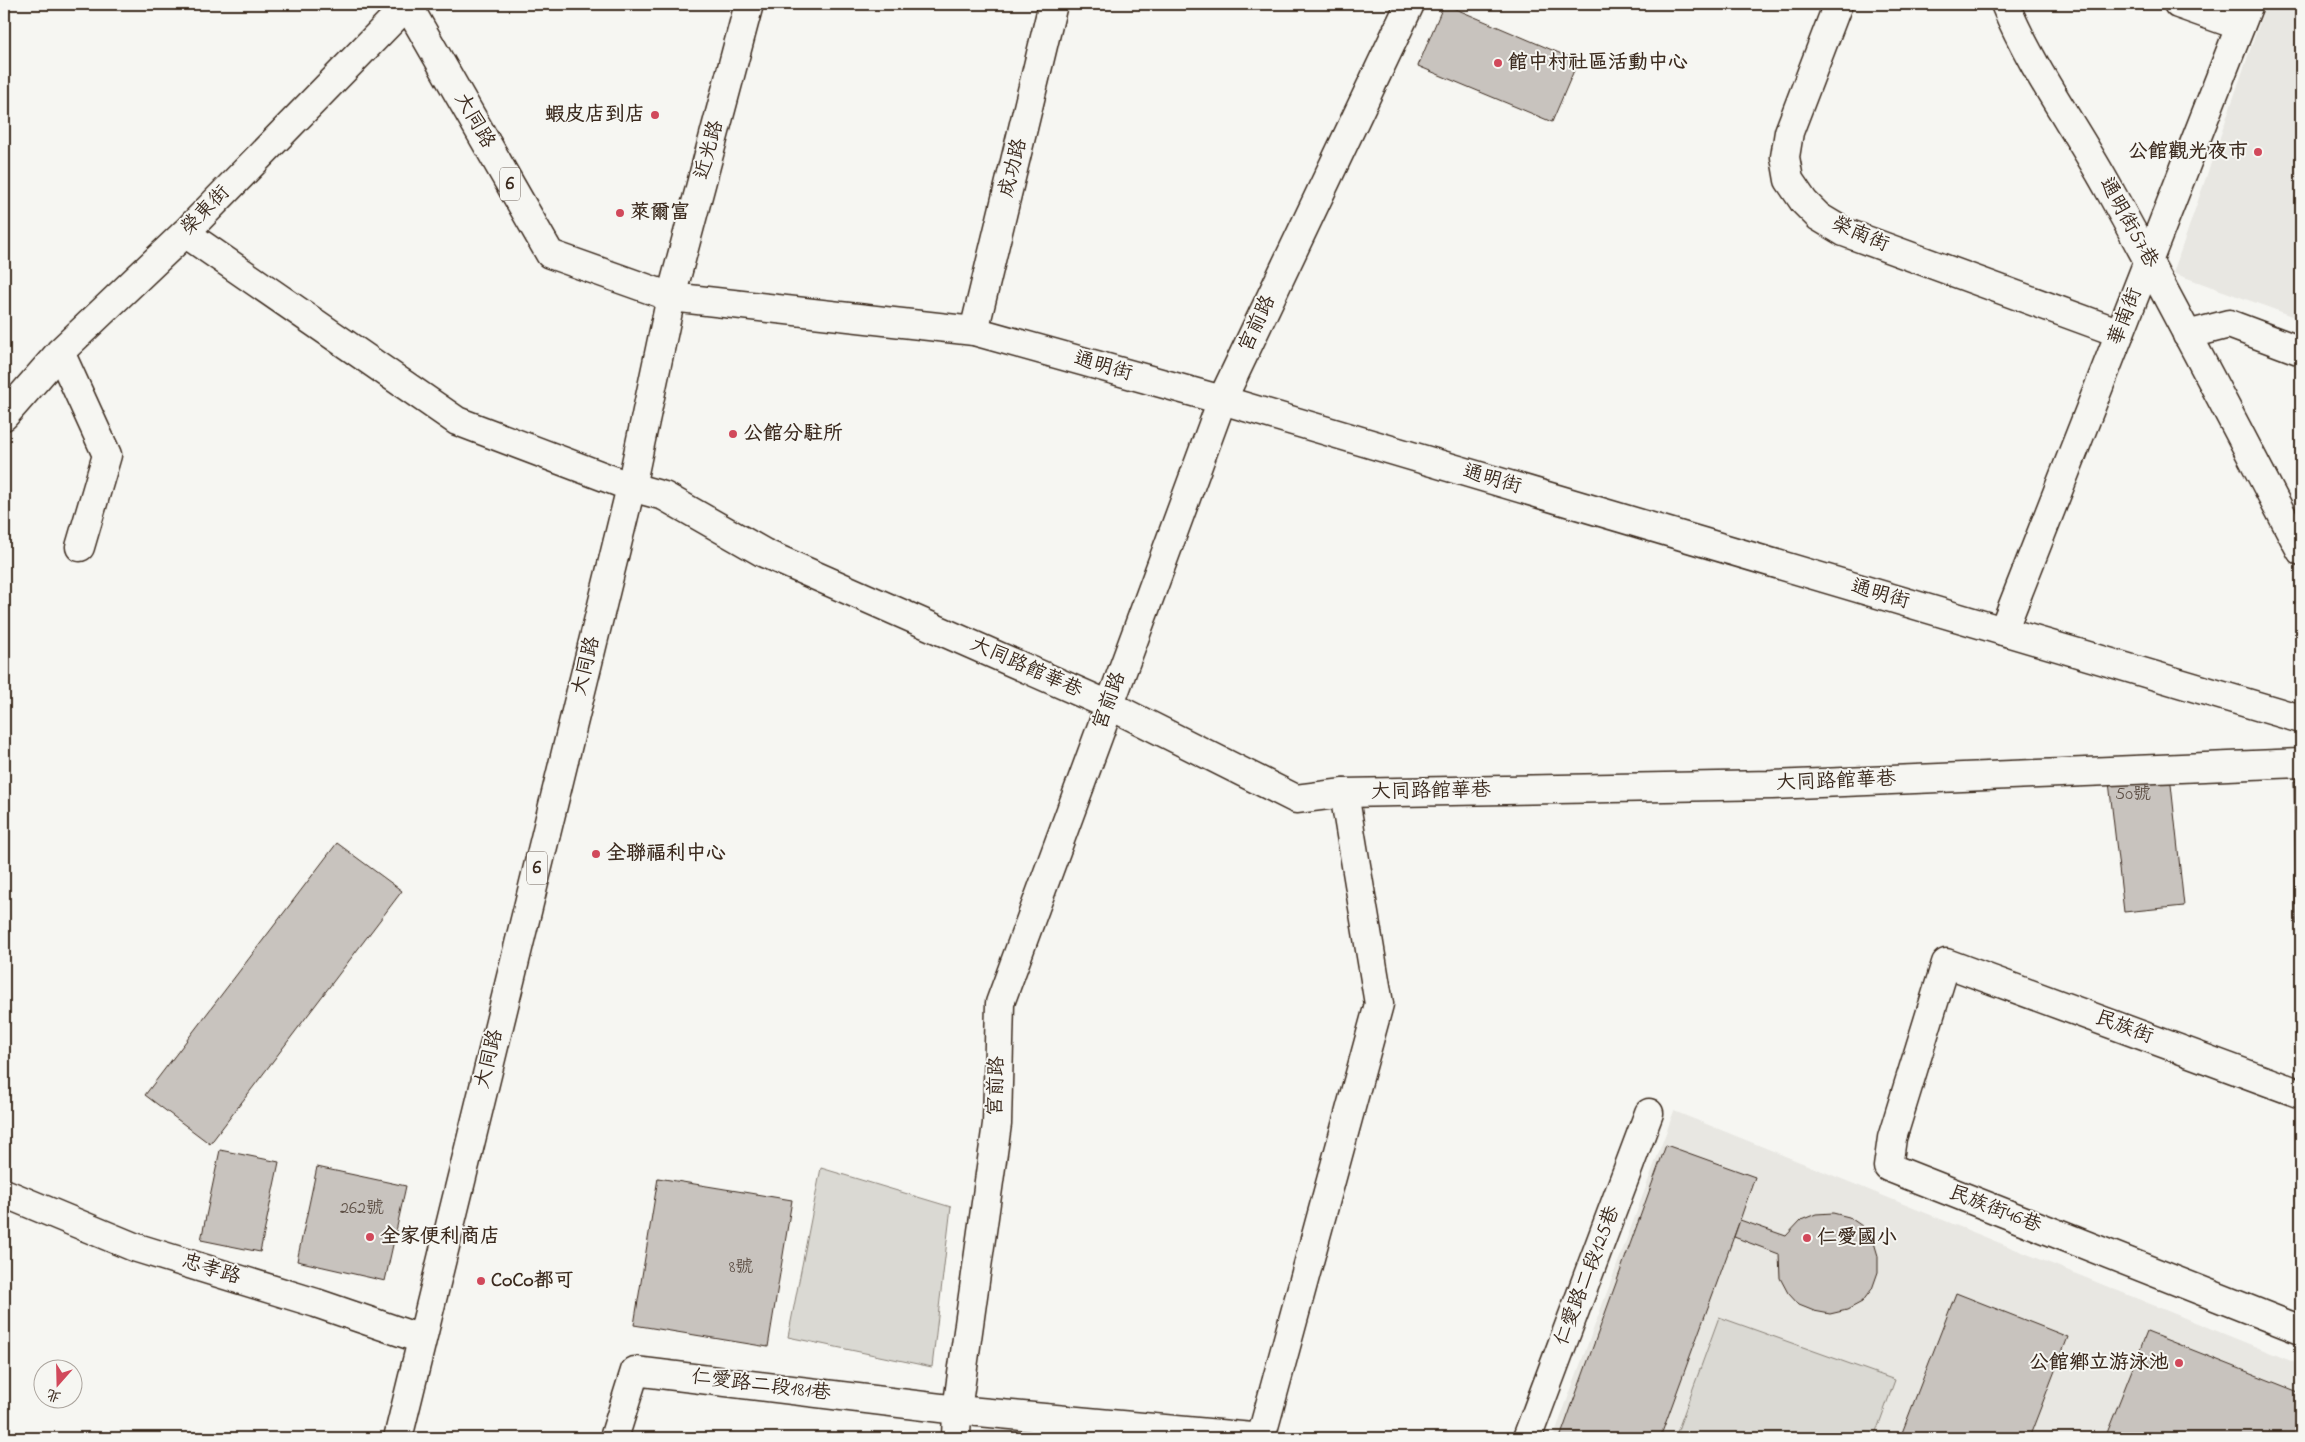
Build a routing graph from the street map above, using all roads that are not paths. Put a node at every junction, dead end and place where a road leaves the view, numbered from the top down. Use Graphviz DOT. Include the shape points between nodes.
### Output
graph roads {
  1 [pos="407,4"];
  2 [pos="748,4"];
  3 [pos="1053,4"];
  4 [pos="1410,4"];
  5 [pos="1838,4"];
  6 [pos="2005,4"];
  7 [pos="2178,4"];
  8 [pos="2244,15"];
  9 [pos="185,233"];
  10 [pos="2149,260"];
  11 [pos="671,297"];
  12 [pos="974,331"];
  13 [pos="2120,333"];
  14 [pos="2186,335"];
  15 [pos="2301,351"];
  16 [pos="60,352"];
  17 [pos="1222,400"];
  18 [pos="4,416"];
  19 [pos="631,487"];
  20 [pos="80,547"];
  21 [pos="2301,551"];
  22 [pos="2003,631"];
  23 [pos="1109,705"];
  24 [pos="2301,719"];
  25 [pos="2301,763"];
  26 [pos="1344,793"];
  27 [pos="1946,963"];
  28 [pos="2301,1094"];
  29 [pos="1649,1113"];
  30 [pos="4,1193"];
  31 [pos="2301,1330"];
  32 [pos="421,1339"];
  33 [pos="957,1410"];
  34 [pos="398,1438"];
  35 [pos="614,1438"];
  36 [pos="956,1438"];
  37 [pos="1262,1438"];
  38 [pos="1528,1438"];
  1 -- 9 [label="street, 榮東街"];
  1 -- 11 [label="street, 大同路 / 6" via="550,254"];
  2 -- 11 [label="street, 近光路"];
  3 -- 12 [label="street, 成功路"];
  4 -- 17 [label="street, 宮前路"];
  5 -- 13 [label="street, 榮南街" via="1789,132 1785,156 1789,180 1804,202 1819,217 1844,232"];
  6 -- 10 [label="street, 通明街57巷" via="2017,34"];
  7 -- 8 [label="street"];
  8 -- 10 [label="street, 華南街"];
  9 -- 16 [label="street, 榮東街"];
  9 -- 19 [label="street, 大同路館華巷" via="457,422"];
  10 -- 13 [label="street, 華南街"];
  10 -- 14 [label="street, 通明街57巷"];
  11 -- 12 [label="street, 通明街"];
  11 -- 19 [label="street, 大同路 / 6"];
  12 -- 17 [label="street, 通明街"];
  13 -- 22 [label="street, 華南街"];
  14 -- 15 [label="street" via="2228,324"];
  14 -- 21 [label="street, 通明街57巷"];
  16 -- 18 [label="street, 榮東街"];
  16 -- 20 [label="street" via="107,455"];
  17 -- 22 [label="street, 通明街"];
  17 -- 23 [label="street, 宮前路"];
  19 -- 23 [label="street, 大同路館華巷" via="664,496 764,553"];
  19 -- 32 [label="street, 大同路 / 6"];
  22 -- 24 [label="street, 通明街"];
  23 -- 26 [label="street, 大同路館華巷" via="1296,799"];
  23 -- 33 [label="street, 宮前路" via="1000,1003 996,1124"];
  25 -- 26 [label="street, 大同路館華巷" via="1772,785"];
  26 -- 37 [label="street" via="1379,1004"];
  27 -- 28 [label="street, 民族街"];
  27 -- 31 [label="street, 民族街46巷" via="1892,1138 1888,1167"];
  29 -- 38 [label="street, 仁愛路二段125巷"];
  30 -- 32 [label="street, 忠孝路" via="134,1247"];
  32 -- 34 [label="street, 大同路 / 6"];
  33 -- 35 [label="street, 仁愛路二段181巷" via="636,1371"];
  33 -- 36 [label="street, 宮前路"];
  33 -- 37 [label="street"];
}
